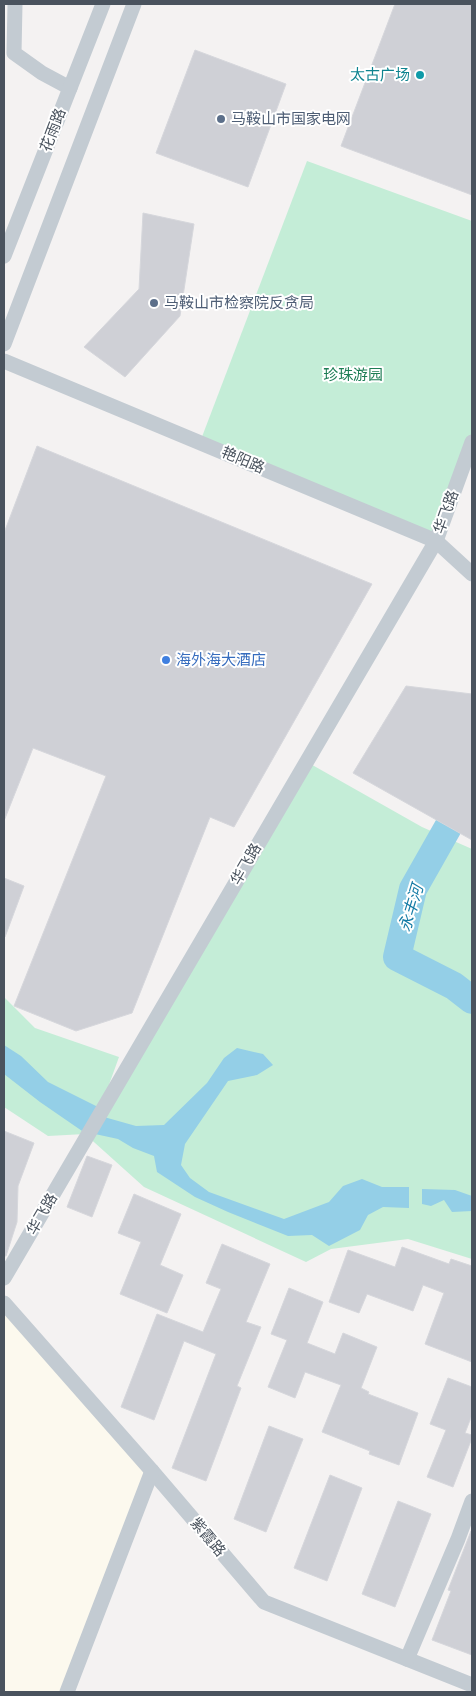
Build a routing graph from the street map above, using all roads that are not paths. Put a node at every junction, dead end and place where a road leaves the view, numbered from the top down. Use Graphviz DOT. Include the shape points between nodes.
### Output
graph roads {
  1 [pos="15,4"];
  2 [pos="103,4"];
  3 [pos="134,4"];
  4 [pos="70,88"];
  5 [pos="4,256"];
  6 [pos="4,344"];
  7 [pos="4,361"];
  8 [pos="472,442"];
  9 [pos="436,541"];
  10 [pos="472,574"];
  11 [pos="4,1278"];
  12 [pos="4,1303"];
  13 [pos="152,1471"];
  14 [pos="472,1501"];
  15 [pos="407,1659"];
  16 [pos="472,1685"];
  17 [pos="67,1692"];
  1 -- 4 [label="street" via="14,53"];
  2 -- 4 [label="street, 花雨路"];
  3 -- 6 [label="street"];
  4 -- 5 [label="street, 花雨路"];
  7 -- 9 [label="street, 艳阳路"];
  8 -- 9 [label="street, 华飞路"];
  9 -- 10 [label="street, 艳阳路"];
  9 -- 11 [label="street, 华飞路"];
  12 -- 13 [label="street, 紫霞路"];
  13 -- 15 [label="street, 紫霞路" via="264,1602"];
  13 -- 17 [label="street"];
  14 -- 15 [label="street"];
  15 -- 16 [label="street, 紫霞路"];
}
